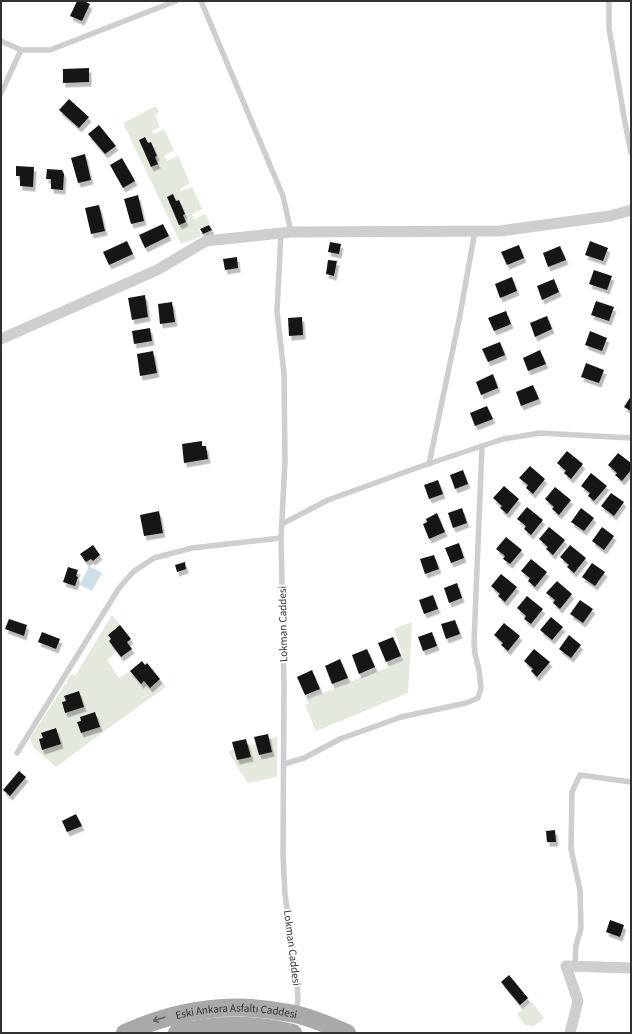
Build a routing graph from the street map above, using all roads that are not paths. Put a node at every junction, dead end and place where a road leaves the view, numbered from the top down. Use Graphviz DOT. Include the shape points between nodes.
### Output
graph roads {
  1 [pos="176,1"];
  2 [pos="201,1"];
  3 [pos="609,1"];
  4 [pos="1,41"];
  5 [pos="21,50"];
  6 [pos="1,93"];
  7 [pos="631,152"];
  8 [pos="631,210"];
  9 [pos="475,231"];
  10 [pos="286,233"];
  11 [pos="1,338"];
  12 [pos="631,438"];
  13 [pos="482,446"];
  14 [pos="429,464"];
  15 [pos="282,524"];
  16 [pos="281,538"];
  17 [pos="17,753"];
  18 [pos="284,764"];
  19 [pos="631,782"];
  20 [pos="571,966"];
  21 [pos="631,968"];
  22 [pos="296,1014"];
  23 [pos="125,1033"];
  24 [pos="177,1033"];
  25 [pos="294,1033"];
  26 [pos="347,1033"];
  27 [pos="570,1033"];
  1 -- 5 [label="lane" via="50,50"];
  2 -- 10 [label="lane, Lokman Caddesi" via="283,196"];
  3 -- 7 [label="lane" via="608,28"];
  4 -- 5 [label="lane"];
  5 -- 6 [label="lane"];
  8 -- 9 [label="street" via="610,216 500,231"];
  9 -- 10 [label="street"];
  9 -- 14 [label="lane"];
  10 -- 11 [label="street" via="206,242 157,270"];
  10 -- 15 [label="lane, Lokman Caddesi" via="277,311 284,374"];
  12 -- 13 [label="lane" via="540,433 503,439"];
  13 -- 14 [label="lane"];
  13 -- 18 [label="lane" via="474,643 481,688 478,698 401,717 340,739 304,758"];
  14 -- 15 [label="lane" via="328,500"];
  15 -- 16 [label="lane, Lokman Caddesi"];
  16 -- 17 [label="lane" via="192,548 154,558 133,572 119,588"];
  16 -- 18 [label="lane, Lokman Caddesi"];
  18 -- 22 [label="lane, Lokman Caddesi" via="283,855 285,895 296,969"];
  19 -- 20 [label="lane" via="580,775 572,792 571,849 580,890 581,928"];
  20 -- 21 [label="street"];
  20 -- 27 [label="street" via="578,1001"];
  22 -- 23 [label="main road, Eski Ankara Asfaltı Caddesi, one-way" via="222,1007 172,1015"];
  22 -- 26 [label="main road, Eski Ankara Asfaltı Caddesi"];
  24 -- 25 [label="main road, Eski Ankara Asfaltı Caddesi" via="236,1026 279,1029"];
}
